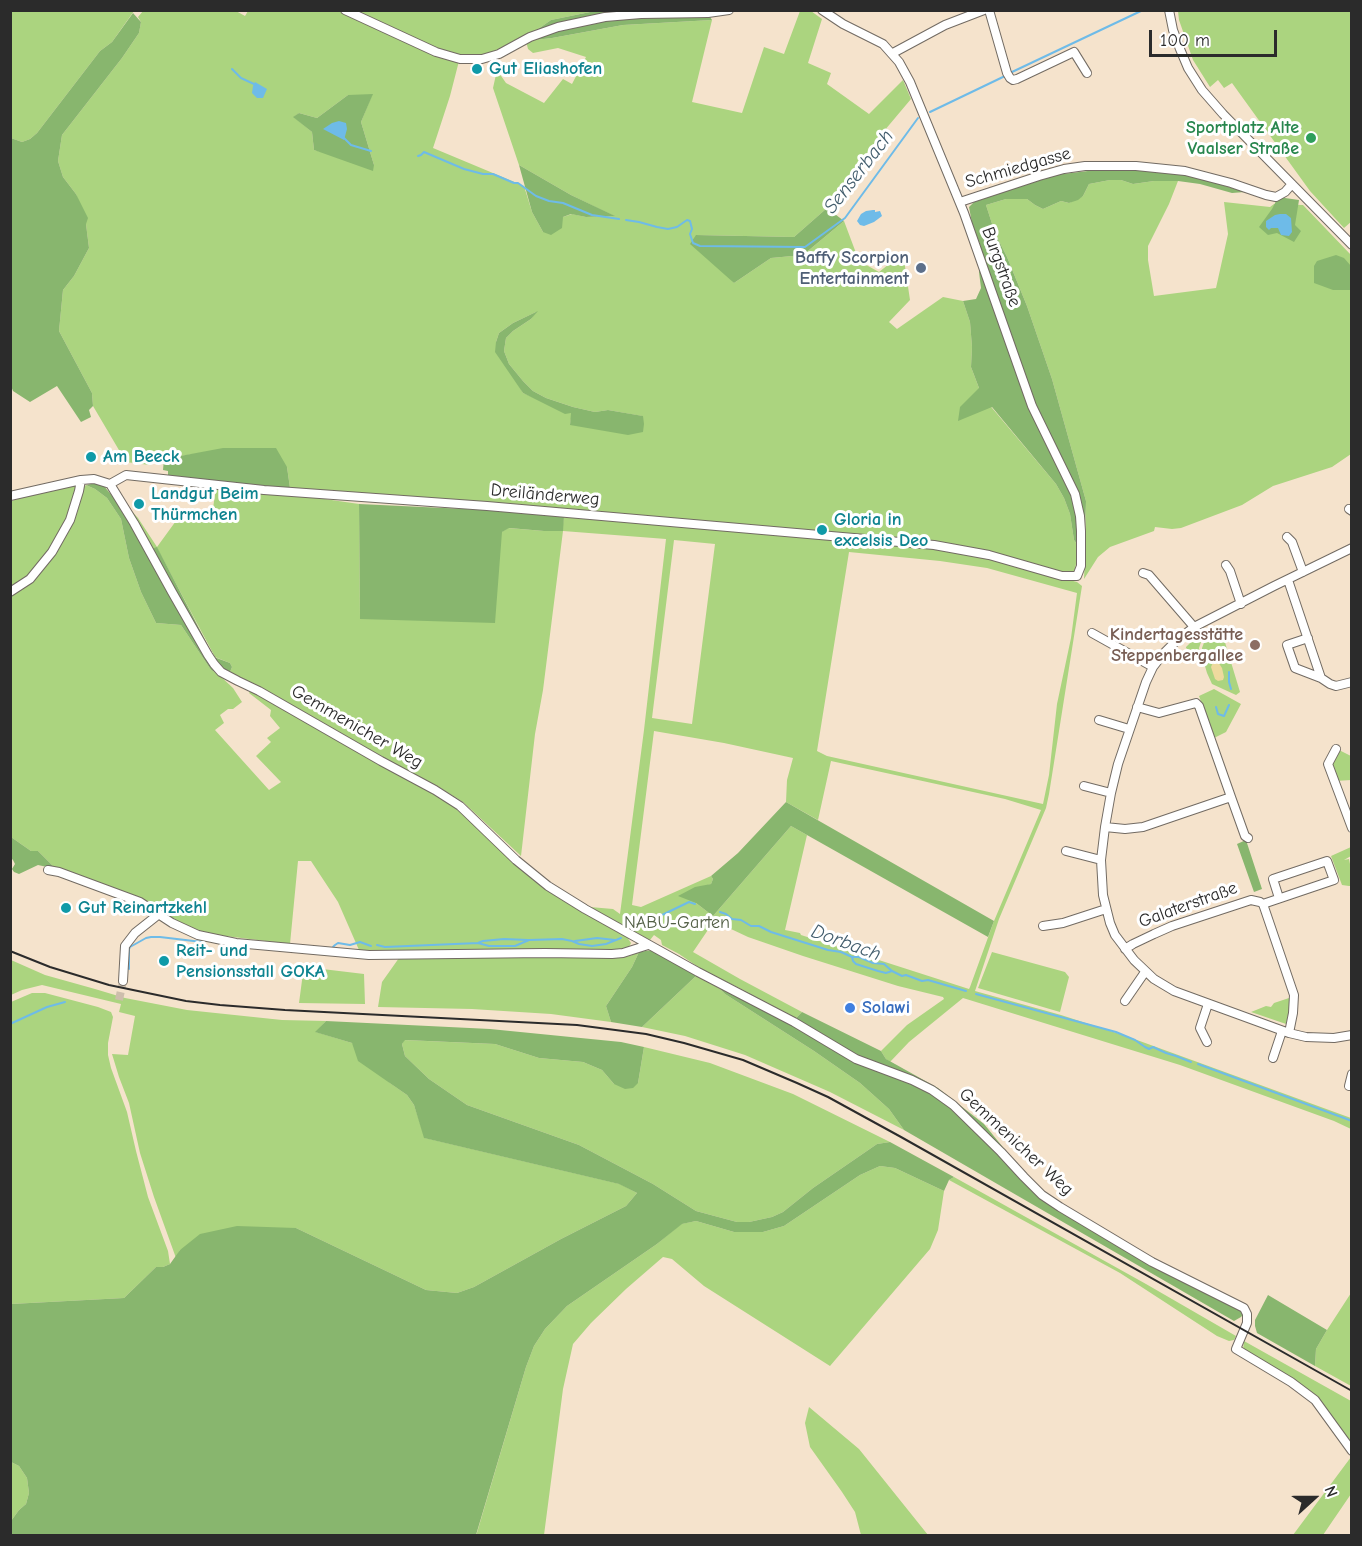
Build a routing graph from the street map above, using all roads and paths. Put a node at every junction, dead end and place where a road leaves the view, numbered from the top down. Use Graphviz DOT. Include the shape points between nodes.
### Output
graph roads {
  1 [pos="345,10"];
  2 [pos="729,10"];
  3 [pos="822,10"];
  4 [pos="984,10"];
  5 [pos="989,10"];
  6 [pos="1169,10"];
  7 [pos="893,53"];
  8 [pos="1087,73"];
  9 [pos="1292,184"];
  10 [pos="960,202"];
  11 [pos="1352,245"];
  12 [pos="81,480"];
  13 [pos="110,483"];
  14 [pos="10,496"];
  15 [pos="1287,537"];
  16 [pos="1352,548"];
  17 [pos="1226,566"];
  18 [pos="1303,572"];
  19 [pos="1143,573"];
  20 [pos="1077,576"];
  21 [pos="1288,580"];
  22 [pos="10,592"];
  23 [pos="1241,604"];
  24 [pos="1194,627"];
  25 [pos="1092,633"];
  26 [pos="1308,638"];
  27 [pos="1153,667"];
  28 [pos="1321,678"];
  29 [pos="1351,685"];
  30 [pos="1137,707"];
  31 [pos="1099,720"];
  32 [pos="1129,729"];
  33 [pos="1336,749"];
  34 [pos="1084,786"];
  35 [pos="1111,793"];
  36 [pos="1231,797"];
  37 [pos="1105,827"];
  38 [pos="1352,828"];
  39 [pos="1248,838"];
  40 [pos="1066,851"];
  41 [pos="1101,860"];
  42 [pos="48,870"];
  43 [pos="1279,898"];
  44 [pos="1263,904"];
  45 [pos="1106,909"];
  46 [pos="159,914"];
  47 [pos="1043,926"];
  48 [pos="648,945"];
  49 [pos="1125,950"];
  50 [pos="1145,972"];
  51 [pos="123,981"];
  52 [pos="1125,1001"];
  53 [pos="1208,1004"];
  54 [pos="1286,1032"];
  55 [pos="1352,1035"];
  56 [pos="1207,1042"];
  57 [pos="1273,1058"];
  58 [pos="1352,1074"];
  59 [pos="1349,1086"];
  60 [pos="1352,1451"];
  1 -- 2 [label="street" via="436,52 482,60 558,27 605,17"];
  3 -- 7 [label="street, Burgstraße"];
  4 -- 7 [label="street" via="945,25"];
  5 -- 8 [label="street" via="1007,73 1013,80 1074,52"];
  6 -- 9 [label="street" via="1180,49 1202,90"];
  7 -- 10 [label="street, Burgstraße" via="910,82"];
  9 -- 10 [label="street, Schmiedgasse" via="1276,197 1185,171 1085,166 1039,176"];
  9 -- 11 [label="street"];
  10 -- 20 [label="street, Burgstraße" via="1032,406 1075,494 1080,516 1081,566"];
  12 -- 13 [label="street, Dreiländerweg"];
  12 -- 14 [label="street, Dreiländerweg"];
  12 -- 22 [label="street" via="69,520 52,552 30,579"];
  13 -- 20 [label="street, Dreiländerweg" via="126,475 264,490 934,544 1062,576"];
  13 -- 48 [label="street, Gemmenicher Weg" via="221,672 444,795 548,885"];
  15 -- 18 [label="street"];
  16 -- 18 [label="street"];
  17 -- 23 [label="street"];
  18 -- 21 [label="street"];
  19 -- 24 [label="street"];
  21 -- 23 [label="street"];
  21 -- 26 [label="street"];
  23 -- 24 [label="street"];
  24 -- 27 [label="street"];
  25 -- 27 [label="street"];
  26 -- 28 [label="street"];
  26 -- 28 [label="street" via="1287,645 1294,668"];
  27 -- 30 [label="street"];
  28 -- 29 [label="street" via="1336,686"];
  30 -- 32 [label="street"];
  30 -- 36 [label="street" via="1159,713 1196,703"];
  31 -- 32 [label="street"];
  32 -- 35 [label="street"];
  33 -- 38 [label="street" via="1328,764"];
  34 -- 35 [label="street"];
  35 -- 37 [label="street"];
  36 -- 37 [label="street" via="1143,827"];
  36 -- 39 [label="street"];
  37 -- 41 [label="street"];
  40 -- 41 [label="street"];
  41 -- 45 [label="street"];
  42 -- 46 [label="street" via="140,902"];
  43 -- 43 [label="street, Galaterstraße" via="1334,880 1327,861 1273,879"];
  43 -- 44 [label="street, Galaterstraße"];
  44 -- 49 [label="street, Galaterstraße" via="1251,900 1154,934"];
  44 -- 54 [label="street, Galaterstraße" via="1294,995"];
  45 -- 47 [label="street"];
  45 -- 49 [label="street"];
  46 -- 48 [label="street" via="187,931 212,939 354,955 612,954"];
  46 -- 51 [label="street" via="125,946"];
  48 -- 60 [label="street, Gemmenicher Weg" via="856,1059 932,1090 975,1125 1042,1195 1152,1262 1244,1308 1247,1323 1236,1349 1315,1400"];
  49 -- 50 [label="street"];
  50 -- 52 [label="street"];
  50 -- 53 [label="street" via="1174,991"];
  53 -- 54 [label="street"];
  53 -- 56 [label="street" via="1198,1029"];
  54 -- 55 [label="street" via="1306,1037"];
  54 -- 57 [label="street, Galaterstraße"];
  58 -- 59 [label="street"];
}
